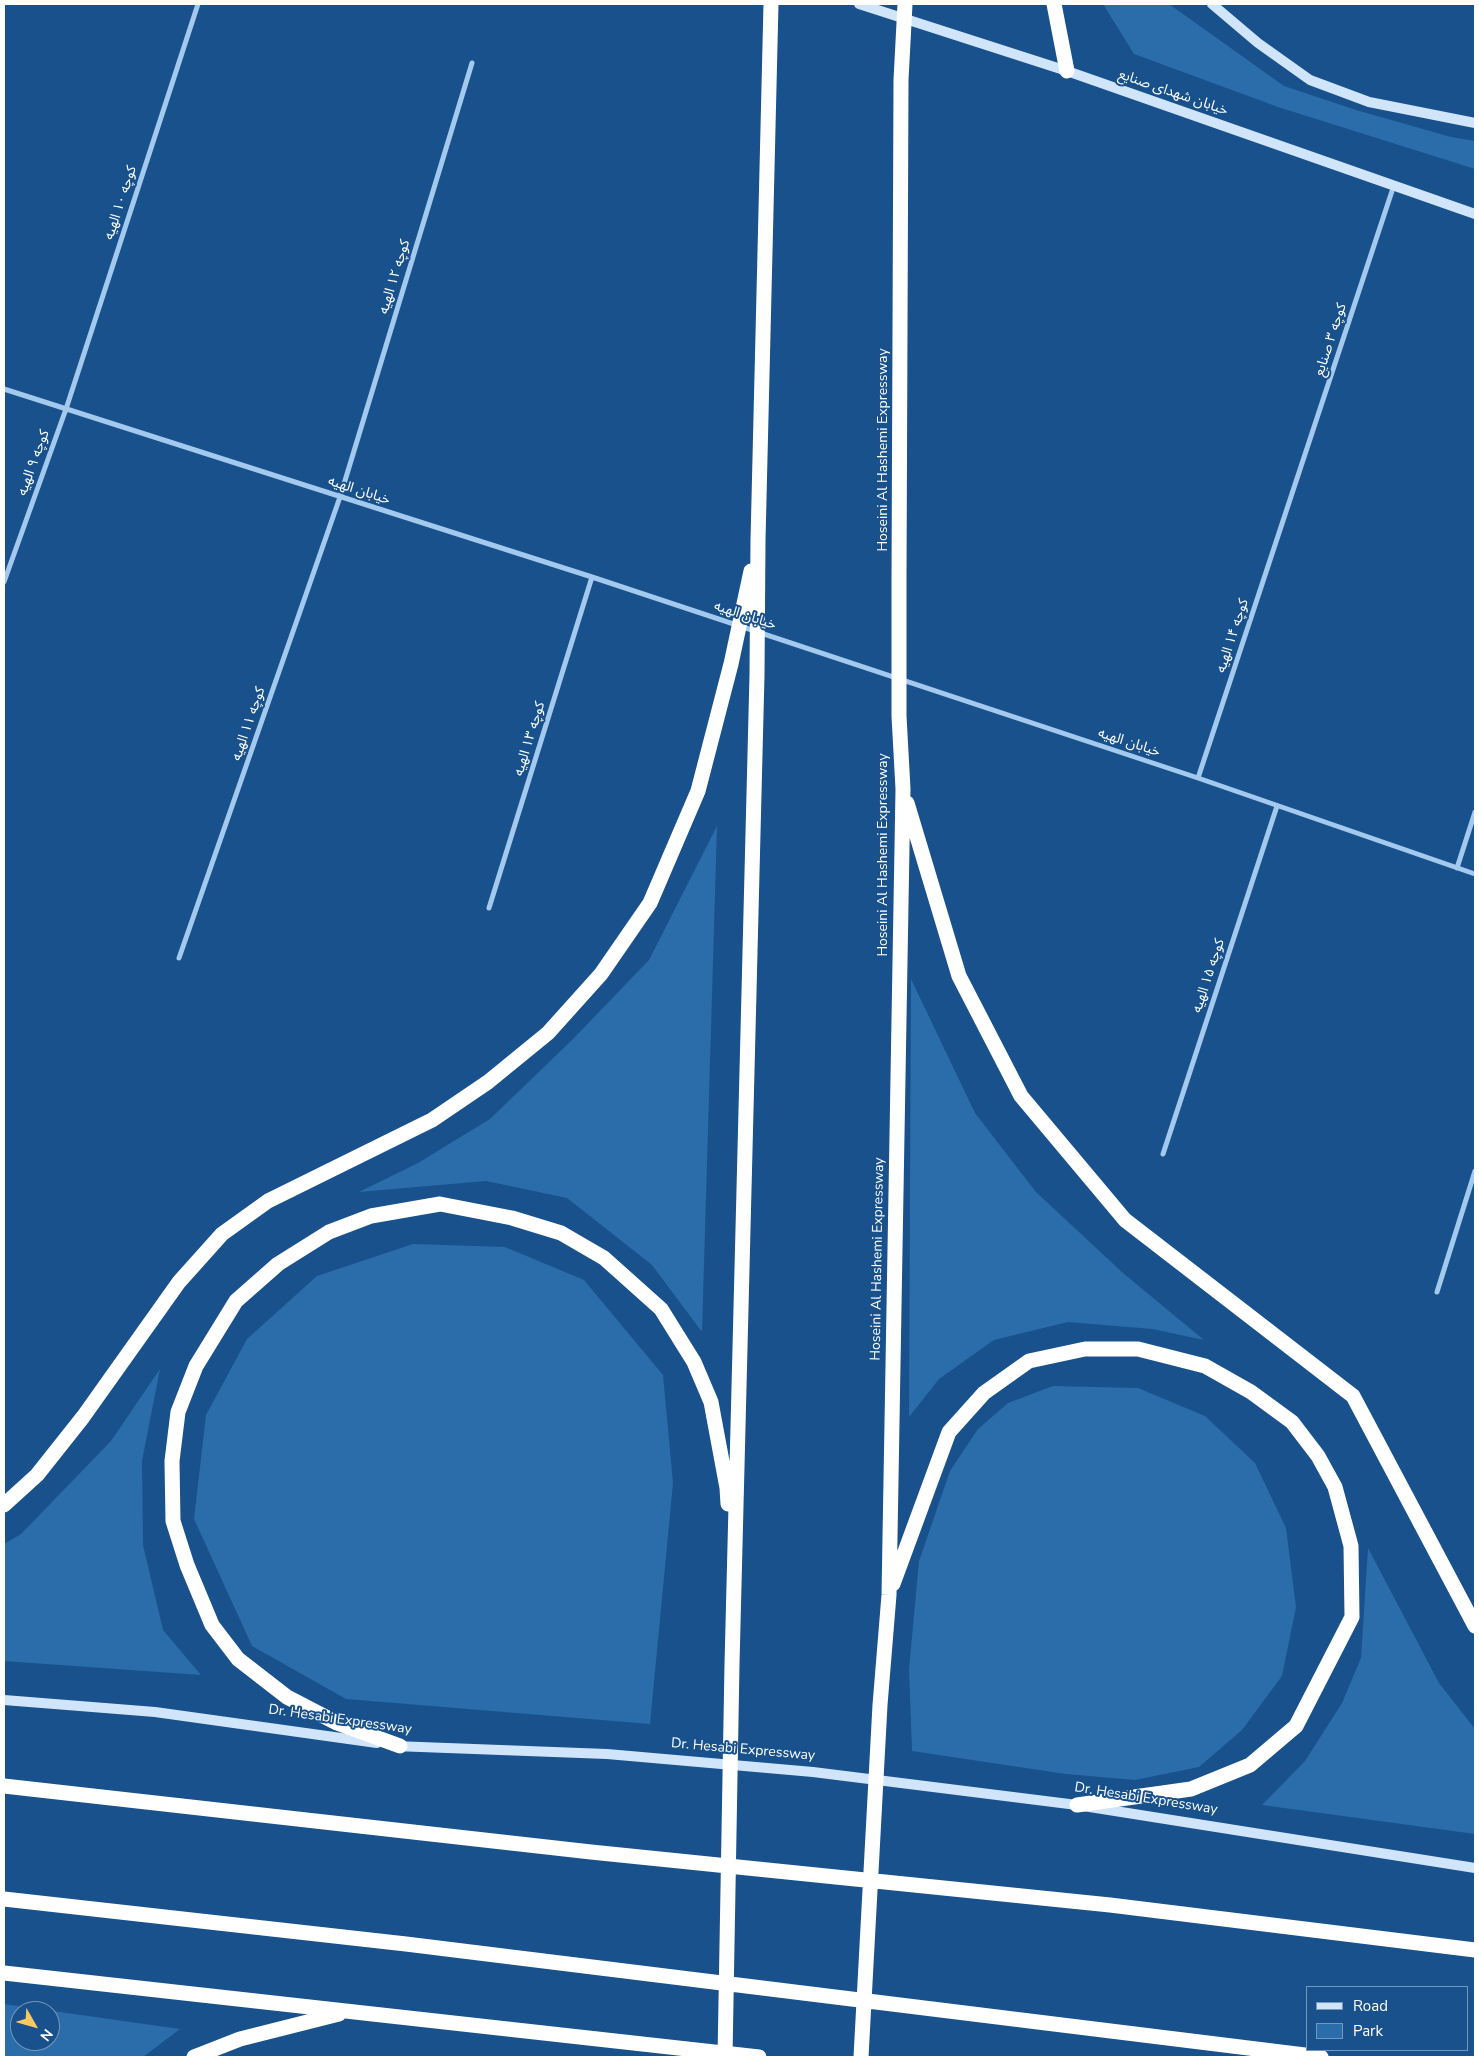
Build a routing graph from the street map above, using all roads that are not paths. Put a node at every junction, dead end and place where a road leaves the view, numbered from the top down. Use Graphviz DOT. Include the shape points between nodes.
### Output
graph roads {
  1 [pos="198,4"];
  2 [pos="771,4"];
  3 [pos="859,4"];
  4 [pos="905,4"];
  5 [pos="1054,4"];
  6 [pos="1212,4"];
  7 [pos="472,63"];
  8 [pos="1067,71"];
  9 [pos="1475,123"];
  10 [pos="1394,185"];
  11 [pos="1475,214"];
  12 [pos="4,389"];
  13 [pos="66,409"];
  14 [pos="340,497"];
  15 [pos="1289,502"];
  16 [pos="758,540"];
  17 [pos="592,577"];
  18 [pos="4,582"];
  19 [pos="1198,778"];
  20 [pos="903,789"];
  21 [pos="1277,806"];
  22 [pos="1475,812"];
  23 [pos="1457,868"];
  24 [pos="1475,874"];
  25 [pos="489,908"];
  26 [pos="179,958"];
  27 [pos="1162,1154"];
  28 [pos="1475,1171"];
  29 [pos="1437,1292"];
  30 [pos="4,1505"];
  31 [pos="889,1595"];
  32 [pos="734,1605"];
  33 [pos="1475,1626"];
  34 [pos="4,1700"];
  35 [pos="400,1746"];
  36 [pos="4,1786"];
  37 [pos="1077,1805"];
  38 [pos="1475,1868"];
  39 [pos="4,1899"];
  40 [pos="1475,1950"];
  41 [pos="4,1973"];
  42 [pos="350,2012"];
  43 [pos="1274,2052"];
  44 [pos="194,2057"];
  45 [pos="725,2057"];
  46 [pos="759,2057"];
  47 [pos="861,2057"];
  48 [pos="1234,2057"];
  49 [pos="1320,2057"];
  1 -- 13 [label="street, کوچه ۱۰ الهیه"];
  2 -- 16 [label="highway"];
  3 -- 8 [label="main road, خیابان شهدای صنایع"];
  4 -- 20 [label="highway, Hoseini Al Hashemi Expressway" via="901,80 899,579"];
  5 -- 8 [label="highway"];
  6 -- 9 [label="main road" via="1258,43 1310,80 1369,102"];
  7 -- 14 [label="street, کوچه ۱۲ الهیه"];
  8 -- 10 [label="main road, خیابان شهدای صنایع"];
  10 -- 11 [label="main road, خیابان شهدای صنایع"];
  10 -- 15 [label="street, کوچه ۳ صنایع"];
  12 -- 13 [label="street, خیابان الهیه"];
  13 -- 14 [label="street, خیابان الهیه"];
  13 -- 18 [label="street, کوچه ۹ الهیه"];
  14 -- 17 [label="street, خیابان الهیه"];
  14 -- 26 [label="street, کوچه ۱۱ الهیه"];
  15 -- 19 [label="street, کوچه ۱۴ الهیه"];
  16 -- 30 [label="highway" via="731,664 698,791 650,903 601,974 548,1033 488,1082 432,1120 268,1201 222,1234 179,1282 83,1417 37,1475"];
  16 -- 32 [label="highway"];
  17 -- 19 [label="street, خیابان الهیه"];
  17 -- 25 [label="street, کوچه ۱۳ الهیه"];
  19 -- 21 [label="street, خیابان الهیه"];
  20 -- 31 [label="highway, Hoseini Al Hashemi Expressway"];
  20 -- 33 [label="highway" via="959,976 1021,1096 1125,1220 1353,1396"];
  21 -- 23 [label="street, خیابان الهیه"];
  21 -- 27 [label="street, کوچه ۱۵ الهیه"];
  22 -- 23 [label="street"];
  23 -- 24 [label="street, خیابان الهیه"];
  28 -- 29 [label="street"];
  31 -- 37 [label="highway" via="949,1432 984,1393 1029,1361 1085,1349 1138,1349 1205,1366 1251,1392 1292,1422 1318,1456 1335,1487 1351,1546 1352,1617 1296,1726 1250,1765 1191,1789"];
  31 -- 47 [label="highway, Hoseini Al Hashemi Expressway"];
  32 -- 35 [label="highway" via="727,1488 711,1402 694,1362 661,1309 604,1258 561,1233 512,1218 440,1204 371,1216 329,1232 278,1264 236,1301 196,1366 178,1412 172,1461 173,1521 212,1625 238,1658 287,1697 336,1723"];
  32 -- 45 [label="highway"];
  34 -- 35 [label="main road, Dr. Hesabi Expressway" via="155,1712"];
  35 -- 37 [label="main road, Dr. Hesabi Expressway" via="627,1756 814,1772"];
  36 -- 40 [label="highway" via="591,1852 1110,1905"];
  37 -- 38 [label="main road, Dr. Hesabi Expressway"];
  39 -- 43 [label="highway" via="406,1944"];
  41 -- 42 [label="highway"];
  42 -- 44 [label="highway" via="240,2039"];
  42 -- 46 [label="highway"];
  43 -- 48 [label="highway"];
  43 -- 49 [label="highway"];
}
